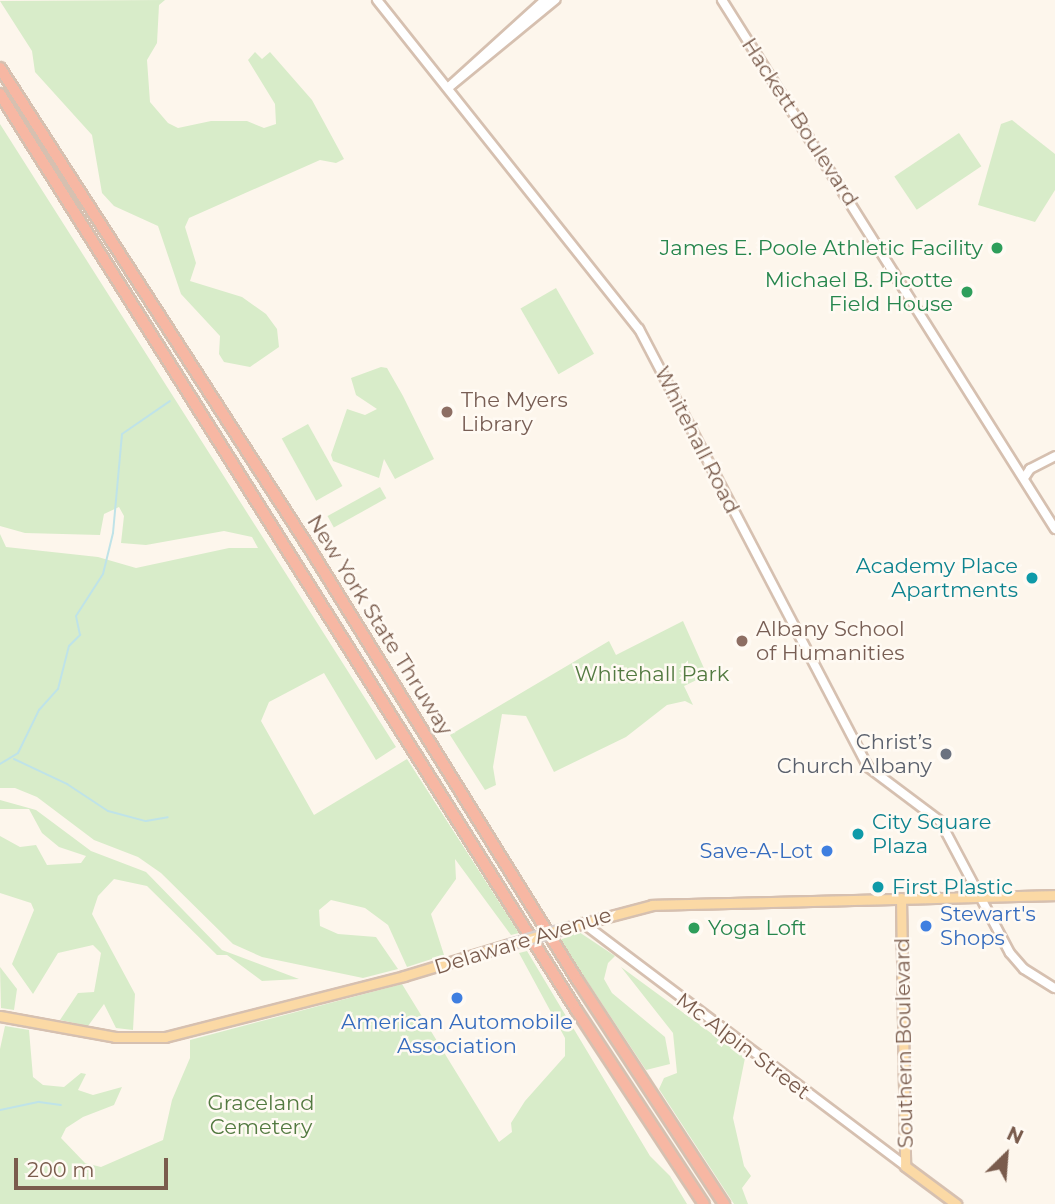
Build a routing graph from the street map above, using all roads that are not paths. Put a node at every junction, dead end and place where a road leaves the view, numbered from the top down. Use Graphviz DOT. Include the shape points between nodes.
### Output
graph roads {
  1 [pos="377,0"];
  2 [pos="545,0"];
  3 [pos="555,0"];
  4 [pos="722,0"];
  5 [pos="0,68"];
  6 [pos="448,88"];
  7 [pos="0,94"];
  8 [pos="1055,456"];
  9 [pos="1024,478"];
  10 [pos="1055,529"];
  11 [pos="1055,895"];
  12 [pos="981,897"];
  13 [pos="901,898"];
  14 [pos="583,923"];
  15 [pos="1055,988"];
  16 [pos="0,1016"];
  17 [pos="905,1166"];
  18 [pos="702,1201"];
  19 [pos="724,1204"];
  20 [pos="956,1204"];
  1 -- 6 [label="street, Whitehall Road"];
  2 -- 6 [label="street"];
  3 -- 6 [label="street"];
  4 -- 9 [label="street, Hackett Boulevard"];
  5 -- 19 [label="highway, New York State Thruway"];
  6 -- 12 [label="street, Whitehall Road" via="639,329 868,766 940,821"];
  7 -- 18 [label="highway, New York State Thruway" via="577,1011"];
  8 -- 9 [label="street" via="1030,469"];
  9 -- 10 [label="street, Hackett Boulevard"];
  11 -- 12 [label="main road, Delaware Avenue"];
  12 -- 13 [label="main road, Delaware Avenue"];
  12 -- 15 [label="street, Whitehall Road" via="1017,962"];
  13 -- 14 [label="main road, Delaware Avenue" via="652,905"];
  13 -- 17 [label="main road, Southern Boulevard"];
  14 -- 16 [label="main road, Delaware Avenue, bridge" via="174,1035 131,1038"];
  14 -- 17 [label="street, Mc Alpin Street"];
  17 -- 20 [label="main road, Southern Boulevard"];
}
